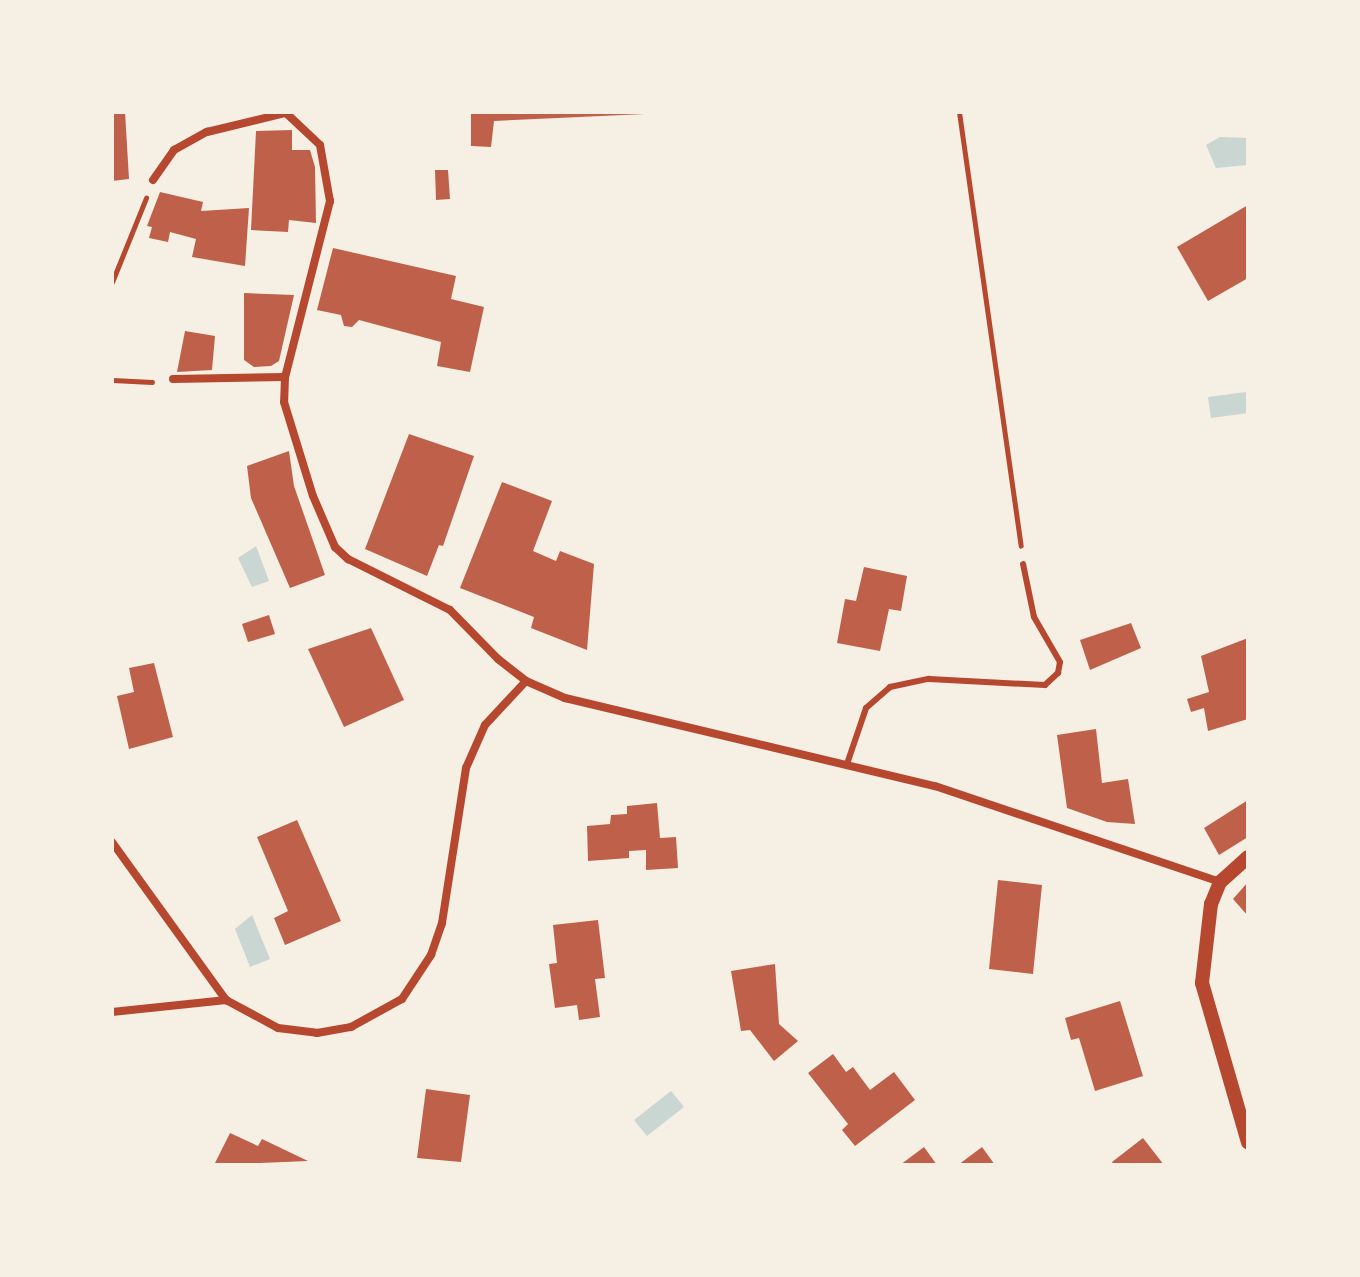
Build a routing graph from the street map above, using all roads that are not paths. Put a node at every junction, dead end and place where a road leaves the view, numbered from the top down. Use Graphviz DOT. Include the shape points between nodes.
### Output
graph roads {
  1 [pos="285,112"];
  2 [pos="153,180"];
  3 [pos="285,377"];
  4 [pos="173,379"];
  5 [pos="1023,564"];
  6 [pos="526,681"];
  7 [pos="848,761"];
  8 [pos="112,842"];
  9 [pos="1248,857"];
  10 [pos="1220,882"];
  11 [pos="226,1000"];
  12 [pos="112,1012"];
  13 [pos="1248,1142"];
  1 -- 2 [label="street" via="207,132 174,150"];
  1 -- 3 [label="street" via="320,145 330,201"];
  3 -- 4 [label="street"];
  3 -- 6 [label="street" via="284,402 299,458 335,547 364,571 450,610"];
  5 -- 7 [label="lane" via="1034,617 1060,662 1058,673 1045,685 929,679 890,687 866,708"];
  6 -- 7 [label="street" via="565,698"];
  6 -- 11 [label="street" via="485,725 466,768 442,923 431,955 402,999 351,1027 317,1033 278,1028"];
  7 -- 10 [label="street"];
  8 -- 11 [label="street"];
  9 -- 10 [label="street"];
  10 -- 13 [label="street" via="1205,935 1202,983"];
  11 -- 12 [label="street"];
}
